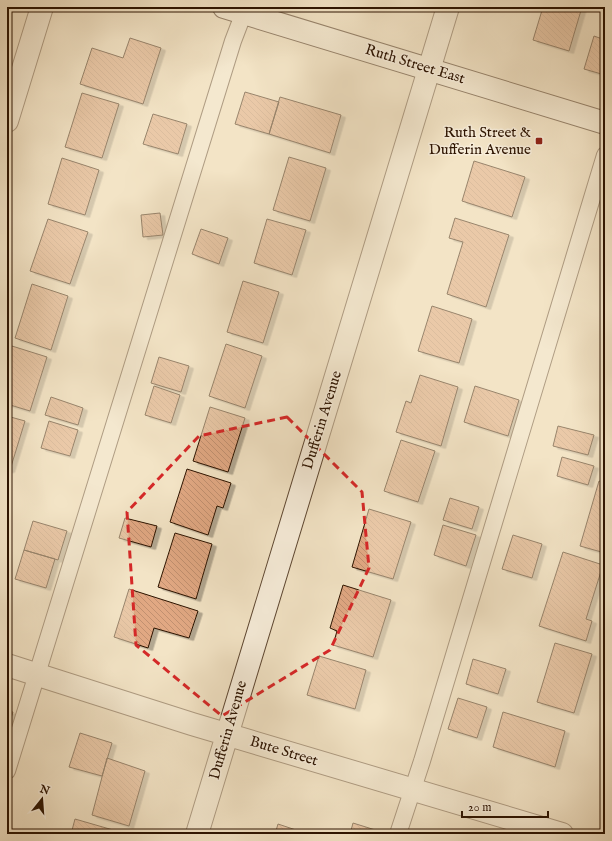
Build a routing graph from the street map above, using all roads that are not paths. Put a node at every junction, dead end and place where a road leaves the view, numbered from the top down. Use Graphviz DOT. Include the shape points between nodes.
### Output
graph roads {
  1 [pos="42,7"];
  2 [pos="448,7"];
  3 [pos="238,9"];
  4 [pos="430,69"];
  5 [pos="7,120"];
  6 [pos="605,123"];
  7 [pos="605,155"];
  8 [pos="7,665"];
  9 [pos="38,674"];
  10 [pos="227,734"];
  11 [pos="7,771"];
  12 [pos="413,790"];
  13 [pos="197,834"];
  14 [pos="398,834"];
  15 [pos="562,834"];
  1 -- 5 [label="street"];
  2 -- 4 [label="street, Dufferin Avenue"];
  3 -- 4 [label="street, Ruth Street East"];
  3 -- 9 [label="lane" via="233,41"];
  4 -- 6 [label="street, Ruth Street East"];
  4 -- 10 [label="street, Dufferin Avenue"];
  7 -- 12 [label="lane"];
  8 -- 9 [label="street, Bute Street"];
  9 -- 10 [label="street, Bute Street"];
  9 -- 11 [label="lane"];
  10 -- 12 [label="street, Bute Street"];
  10 -- 13 [label="street, Dufferin Avenue"];
  12 -- 14 [label="lane"];
  12 -- 15 [label="street, Bute Street"];
}
